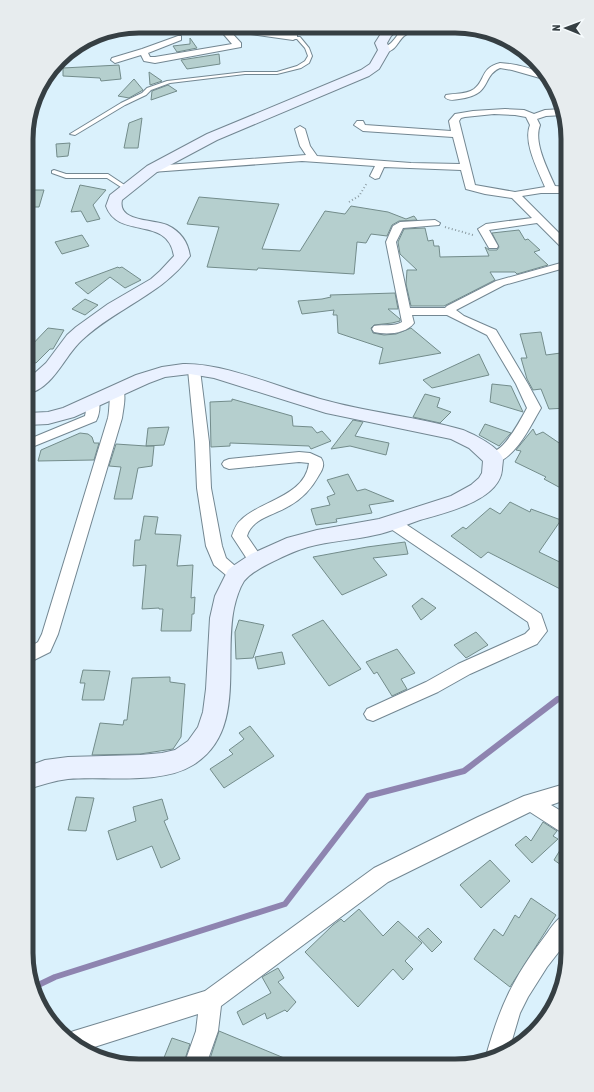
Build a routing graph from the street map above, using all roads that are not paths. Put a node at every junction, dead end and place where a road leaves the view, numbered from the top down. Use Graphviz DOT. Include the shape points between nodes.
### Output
graph roads {
  1 [pos="226,33"];
  2 [pos="260,33"];
  3 [pos="293,33"];
  4 [pos="387,33"];
  5 [pos="403,33"];
  6 [pos="178,38"];
  7 [pos="293,38"];
  8 [pos="145,50"];
  9 [pos="384,50"];
  10 [pos="115,60"];
  11 [pos="540,76"];
  12 [pos="449,97"];
  13 [pos="557,112"];
  14 [pos="533,118"];
  15 [pos="360,123"];
  16 [pos="300,129"];
  17 [pos="73,134"];
  18 [pos="456,134"];
  19 [pos="313,158"];
  20 [pos="381,164"];
  21 [pos="466,167"];
  22 [pos="152,169"];
  23 [pos="54,172"];
  24 [pos="374,176"];
  25 [pos="126,188"];
  26 [pos="551,189"];
  27 [pos="561,190"];
  28 [pos="515,195"];
  29 [pos="539,220"];
  30 [pos="435,223"];
  31 [pos="561,241"];
  32 [pos="491,243"];
  33 [pos="561,266"];
  34 [pos="405,311"];
  35 [pos="450,312"];
  36 [pos="378,329"];
  37 [pos="194,370"];
  38 [pos="33,384"];
  39 [pos="117,390"];
  40 [pos="93,403"];
  41 [pos="33,419"];
  42 [pos="33,442"];
  43 [pos="492,459"];
  44 [pos="229,464"];
  45 [pos="393,523"];
  46 [pos="256,561"];
  47 [pos="237,576"];
  48 [pos="33,654"];
  49 [pos="372,714"];
  50 [pos="33,775"];
  51 [pos="561,793"];
  52 [pos="531,802"];
  53 [pos="561,821"];
  54 [pos="561,932"];
  55 [pos="211,1000"];
  56 [pos="79,1040"];
  57 [pos="499,1049"];
  58 [pos="197,1059"];
  1 -- 8 [label="street" via="238,45 155,60 147,59"];
  2 -- 7 [label="street"];
  3 -- 7 [label="street"];
  4 -- 9 [label="main road" via="381,43"];
  5 -- 9 [label="street" via="394,45"];
  6 -- 8 [label="street"];
  7 -- 17 [label="lane" via="298,38 310,56 307,62 299,67 277,73 245,73 169,82 123,104"];
  8 -- 10 [label="street"];
  9 -- 22 [label="main road" via="375,66 365,73 212,137"];
  11 -- 12 [label="street" via="508,66 496,67 488,73 480,88 474,92"];
  13 -- 14 [label="street" via="545,113"];
  14 -- 18 [label="street" via="520,112 458,116 454,121"];
  14 -- 26 [label="street" via="536,125 532,132 538,158"];
  15 -- 18 [label="street" via="362,128"];
  16 -- 19 [label="street" via="305,146"];
  18 -- 21 [label="street"];
  19 -- 20 [label="street"];
  19 -- 22 [label="street"];
  20 -- 21 [label="street"];
  20 -- 24 [label="street"];
  21 -- 28 [label="street" via="470,186"];
  22 -- 25 [label="main road"];
  23 -- 25 [label="lane" via="66,176 108,176"];
  25 -- 38 [label="main road" via="115,198 112,203 113,209 120,216 134,222 168,232 177,240 182,256 163,278 104,314 76,336 54,364"];
  26 -- 27 [label="street"];
  26 -- 28 [label="street"];
  28 -- 29 [label="street"];
  29 -- 31 [label="street"];
  29 -- 32 [label="street" via="486,227 483,229"];
  30 -- 34 [label="street" via="400,225 391,242"];
  33 -- 35 [label="street" via="500,282 451,308"];
  34 -- 35 [label="street"];
  34 -- 36 [label="street" via="408,323 401,328"];
  35 -- 43 [label="street" via="492,333 534,408 507,450"];
  37 -- 39 [label="main road" via="164,371"];
  37 -- 43 [label="main road" via="222,375 326,407 456,434 476,443"];
  37 -- 47 [label="street" via="204,488 214,546 219,561"];
  39 -- 40 [label="main road"];
  39 -- 48 [label="street" via="115,418 50,634 44,647"];
  40 -- 41 [label="main road" via="66,414"];
  40 -- 42 [label="street" via="91,418"];
  43 -- 45 [label="main road" via="491,475 481,487 467,497"];
  44 -- 46 [label="street" via="299,457 316,461 314,471 297,494 248,521 240,529 239,536"];
  45 -- 46 [label="main road" via="324,536 288,546"];
  45 -- 49 [label="street" via="535,618 540,631 531,639"];
  46 -- 47 [label="main road"];
  47 -- 50 [label="main road" via="228,593 221,617 216,710 212,729 198,748 184,758 167,764 67,768"];
  51 -- 52 [label="street"];
  52 -- 53 [label="street"];
  52 -- 55 [label="street" via="381,874"];
  54 -- 57 [label="street" via="515,1000"];
  55 -- 56 [label="street"];
  55 -- 58 [label="street" via="207,1031"];
}
